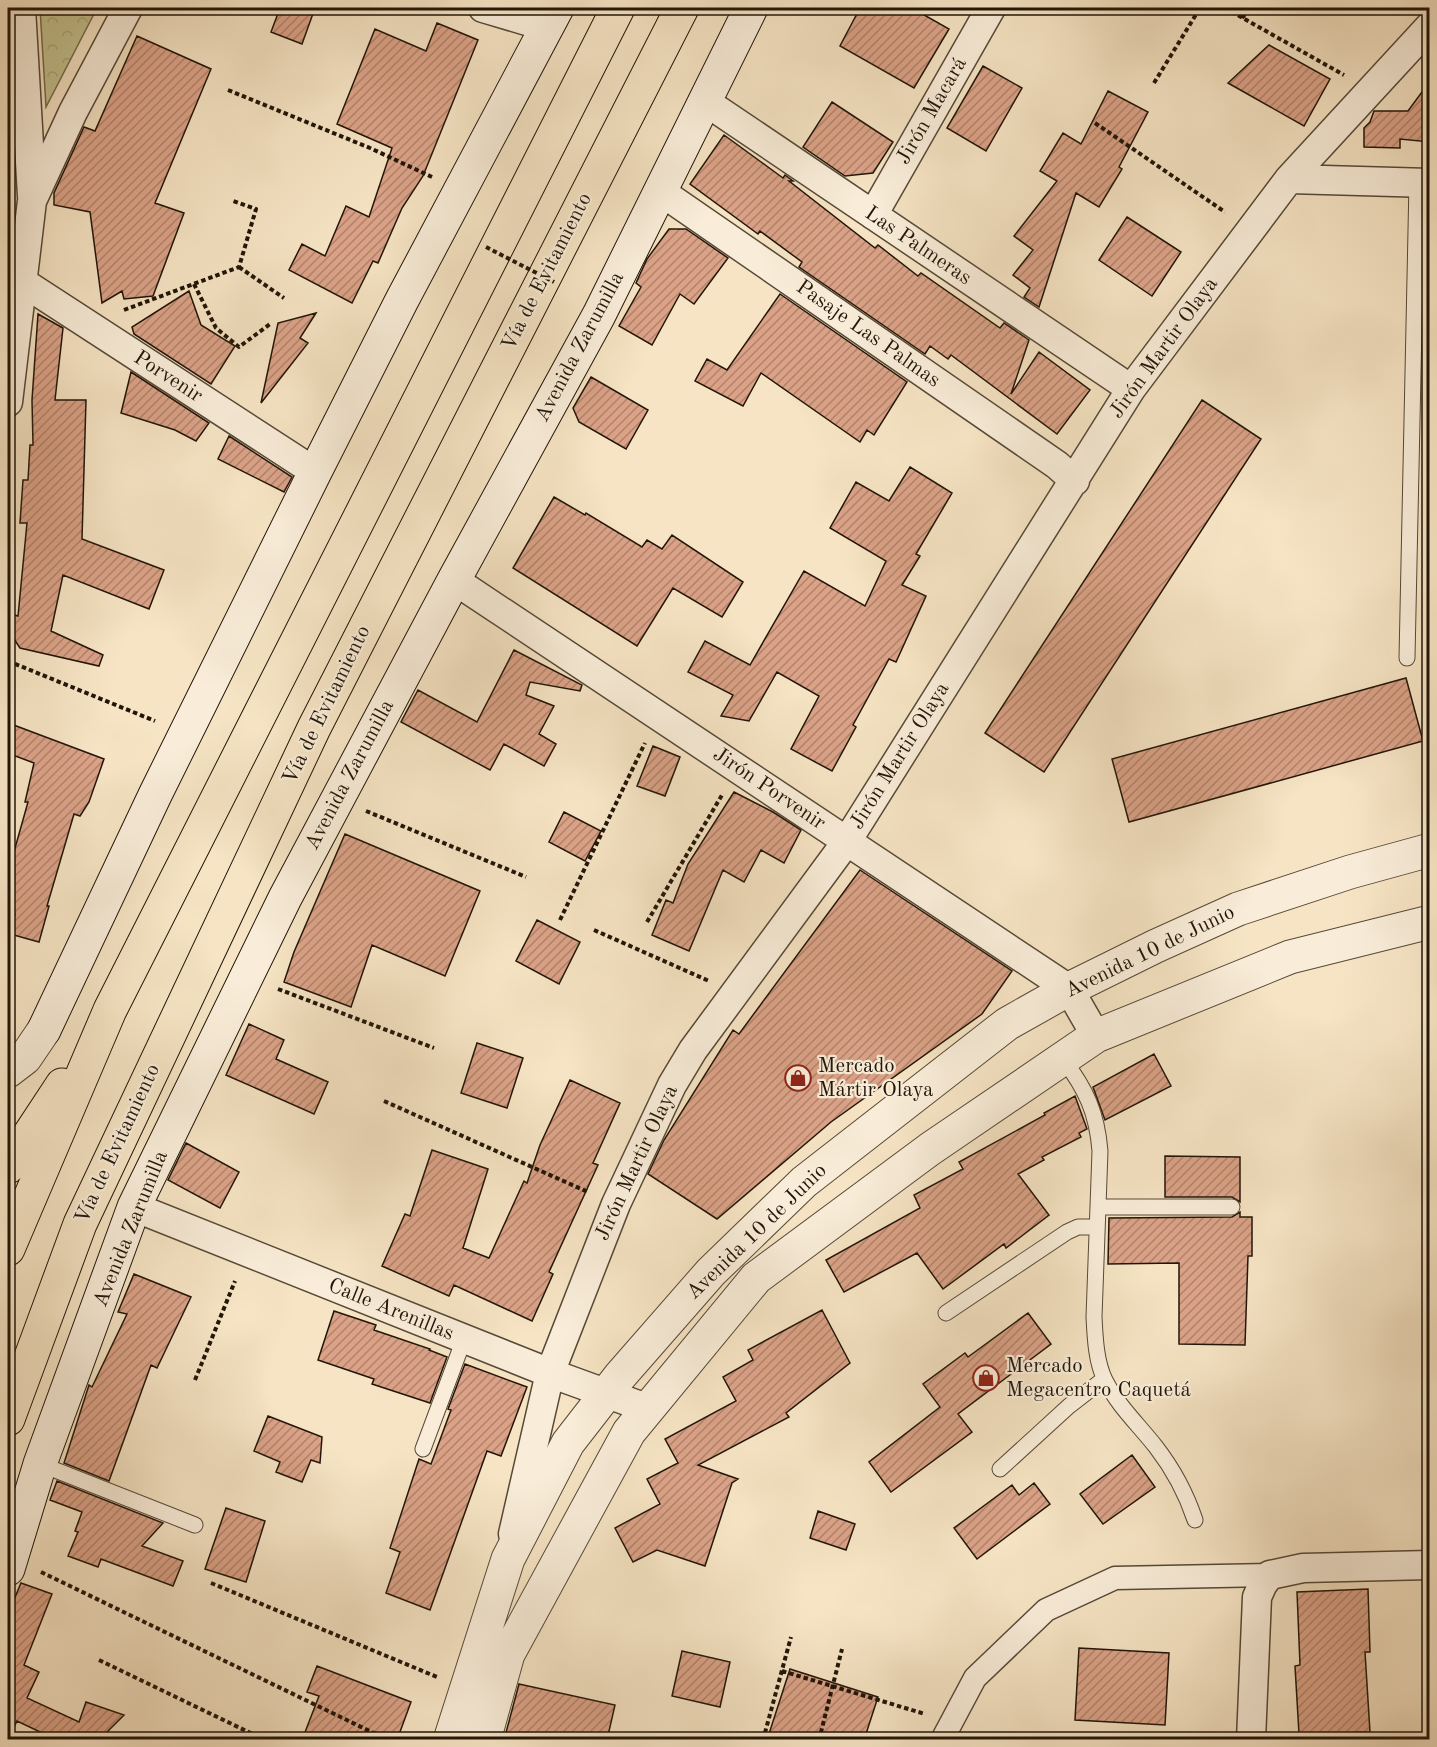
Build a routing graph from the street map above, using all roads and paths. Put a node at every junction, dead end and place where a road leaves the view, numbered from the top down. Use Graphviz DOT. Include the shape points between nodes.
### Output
graph roads {
  1 [pos="21,8"];
  2 [pos="128,8"];
  3 [pos="483,8"];
  4 [pos="618,8"];
  5 [pos="682,8"];
  6 [pos="751,8"];
  7 [pos="991,8"];
  8 [pos="1200,8"];
  9 [pos="1225,8"];
  10 [pos="1250,8"];
  11 [pos="552,17"];
  12 [pos="1242,18"];
  13 [pos="1430,26"];
  14 [pos="1154,83"];
  15 [pos="228,90"];
  16 [pos="1370,90"];
  17 [pos="706,102"];
  18 [pos="1095,123"];
  19 [pos="1289,179"];
  20 [pos="1423,183"];
  21 [pos="460,190"];
  22 [pos="660,191"];
  23 [pos="32,201"];
  24 [pos="233,201"];
  25 [pos="873,215"];
  26 [pos="1251,229"];
  27 [pos="486,247"];
  28 [pos="239,267"];
  29 [pos="21,281"];
  30 [pos="554,282"];
  31 [pos="194,284"];
  32 [pos="284,297"];
  33 [pos="87,324"];
  34 [pos="270,324"];
  35 [pos="1131,389"];
  36 [pos="8,402"];
  37 [pos="315,472"];
  38 [pos="1074,481"];
  39 [pos="454,580"];
  40 [pos="1407,658"];
  41 [pos="8,661"];
  42 [pos="659,716"];
  43 [pos="186,734"];
  44 [pos="738,768"];
  45 [pos="337,800"];
  46 [pos="847,840"];
  47 [pos="1430,850"];
  48 [pos="526,877"];
  49 [pos="560,920"];
  50 [pos="646,922"];
  51 [pos="1430,922"];
  52 [pos="594,930"];
  53 [pos="247,977"];
  54 [pos="1069,990"];
  55 [pos="734,992"];
  56 [pos="110,1010"];
  57 [pos="1096,1036"];
  58 [pos="434,1048"];
  59 [pos="1063,1059"];
  60 [pos="8,1071"];
  61 [pos="384,1101"];
  62 [pos="8,1167"];
  63 [pos="616,1204"];
  64 [pos="135,1207"];
  65 [pos="1098,1207"];
  66 [pos="1232,1207"];
  67 [pos="1097,1227"];
  68 [pos="8,1249"];
  69 [pos="246,1252"];
  70 [pos="946,1313"];
  71 [pos="464,1339"];
  72 [pos="550,1373"];
  73 [pos="1104,1379"];
  74 [pos="195,1380"];
  75 [pos="606,1393"];
  76 [pos="649,1409"];
  77 [pos="8,1419"];
  78 [pos="423,1449"];
  79 [pos="40,1464"];
  80 [pos="1000,1469"];
  81 [pos="1195,1520"];
  82 [pos="195,1525"];
  83 [pos="508,1560"];
  84 [pos="9,1563"];
  85 [pos="1430,1565"];
  86 [pos="1270,1575"];
  87 [pos="211,1583"];
  88 [pos="791,1637"];
  89 [pos="842,1649"];
  90 [pos="99,1660"];
  91 [pos="782,1671"];
  92 [pos="833,1686"];
  93 [pos="465,1689"];
  94 [pos="947,1731"];
  95 [pos="265,1740"];
  96 [pos="388,1740"];
  97 [pos="450,1740"];
  98 [pos="484,1740"];
  99 [pos="763,1740"];
  100 [pos="819,1740"];
  101 [pos="1251,1740"];
  1 -- 23 [label="street"];
  2 -- 23 [label="street"];
  3 -- 11 [label="street"];
  4 -- 56 [label="highway"];
  5 -- 77 [label="highway, Vía de Evitamiento" via="314,728 80,1224"];
  6 -- 17 [label="main road, Avenida Zarumilla"];
  7 -- 25 [label="street, Jirón Macará"];
  8 -- 14 [label="path"];
  9 -- 12 [label="path"];
  10 -- 12 [label="path"];
  11 -- 21 [label="main road"];
  12 -- 16 [label="path"];
  13 -- 16 [label="street, Jirón Martir Olaya"];
  15 -- 21 [label="path"];
  16 -- 19 [label="street, Jirón Martir Olaya"];
  17 -- 22 [label="main road, Avenida Zarumilla"];
  17 -- 25 [label="street, Las Palmeras"];
  18 -- 26 [label="path"];
  19 -- 20 [label="street"];
  19 -- 26 [label="street, Jirón Martir Olaya"];
  20 -- 40 [label="lane"];
  21 -- 37 [label="main road"];
  22 -- 38 [label="street, Pasaje Las Palmas" via="1057,465"];
  22 -- 39 [label="main road, Avenida Zarumilla" via="599,315"];
  23 -- 29 [label="street"];
  24 -- 28 [label="path" via="256,209"];
  25 -- 35 [label="street, Las Palmeras"];
  26 -- 35 [label="street, Jirón Martir Olaya"];
  27 -- 30 [label="path, bridge"];
  28 -- 31 [label="path"];
  28 -- 32 [label="path"];
  29 -- 33 [label="street, Porvenir"];
  29 -- 36 [label="street"];
  31 -- 33 [label="path"];
  31 -- 34 [label="path" via="216,328 239,347"];
  33 -- 37 [label="street, Porvenir"];
  35 -- 38 [label="street, Jirón Martir Olaya"];
  37 -- 43 [label="main road"];
  38 -- 46 [label="street, Jirón Martir Olaya"];
  39 -- 42 [label="street, Jirón Porvenir"];
  39 -- 45 [label="main road, Avenida Zarumilla"];
  41 -- 43 [label="path"];
  42 -- 44 [label="street, Jirón Porvenir"];
  42 -- 49 [label="path"];
  43 -- 60 [label="main road" via="44,1030 24,1058"];
  44 -- 46 [label="street, Jirón Porvenir"];
  44 -- 50 [label="path"];
  45 -- 48 [label="path"];
  45 -- 53 [label="main road, Avenida Zarumilla"];
  46 -- 54 [label="street, Jirón Porvenir"];
  46 -- 55 [label="street, Jirón Martir Olaya"];
  47 -- 54 [label="main road, Avenida 10 de Junio" via="1238,909"];
  51 -- 57 [label="main road, Avenida 10 de Junio" via="1290,957"];
  52 -- 55 [label="path"];
  53 -- 58 [label="path"];
  53 -- 64 [label="main road, Avenida Zarumilla"];
  54 -- 57 [label="street, Jirón Porvenir"];
  54 -- 75 [label="main road, Avenida 10 de Junio" via="1007,1024 804,1182 711,1272"];
  55 -- 63 [label="street, Jirón Martir Olaya" via="672,1085"];
  56 -- 62 [label="highway"];
  56 -- 68 [label="highway"];
  57 -- 59 [label="main road, Avenida 10 de Junio"];
  59 -- 65 [label="lane" via="1087,1095 1095,1116 1100,1151"];
  59 -- 76 [label="main road, Avenida 10 de Junio" via="930,1149 756,1278"];
  61 -- 63 [label="path"];
  63 -- 72 [label="street, Jirón Martir Olaya"];
  64 -- 69 [label="street, Calle Arenillas"];
  64 -- 79 [label="main road, Avenida Zarumilla"];
  65 -- 66 [label="lane"];
  65 -- 67 [label="lane"];
  67 -- 70 [label="lane" via="1078,1227 1066,1232"];
  67 -- 73 [label="lane" via="1094,1317"];
  69 -- 71 [label="street, Calle Arenillas"];
  69 -- 74 [label="path"];
  71 -- 72 [label="street, Calle Arenillas"];
  71 -- 78 [label="lane"];
  72 -- 75 [label="street, Calle Arenillas"];
  72 -- 83 [label="street, Jirón Martir Olaya"];
  73 -- 80 [label="lane"];
  73 -- 81 [label="lane" via="1124,1411 1169,1464"];
  75 -- 76 [label="street, Calle Arenillas"];
  75 -- 83 [label="main road, Avenida 10 de Junio" via="568,1443"];
  76 -- 98 [label="main road, Avenida 10 de Junio" via="629,1432 508,1654"];
  79 -- 82 [label="lane"];
  79 -- 84 [label="main road, Avenida Zarumilla"];
  83 -- 93 [label="main road, Avenida 10 de Junio"];
  84 -- 96 [label="path"];
  85 -- 86 [label="street" via="1302,1569"];
  86 -- 94 [label="street" via="1114,1578 1046,1610 975,1678"];
  86 -- 101 [label="street" via="1257,1597"];
  87 -- 93 [label="path"];
  88 -- 91 [label="path"];
  89 -- 92 [label="path"];
  90 -- 95 [label="path"];
  91 -- 92 [label="path"];
  91 -- 99 [label="path"];
  92 -- 94 [label="path"];
  92 -- 100 [label="path"];
  93 -- 97 [label="main road, Avenida 10 de Junio"];
}
